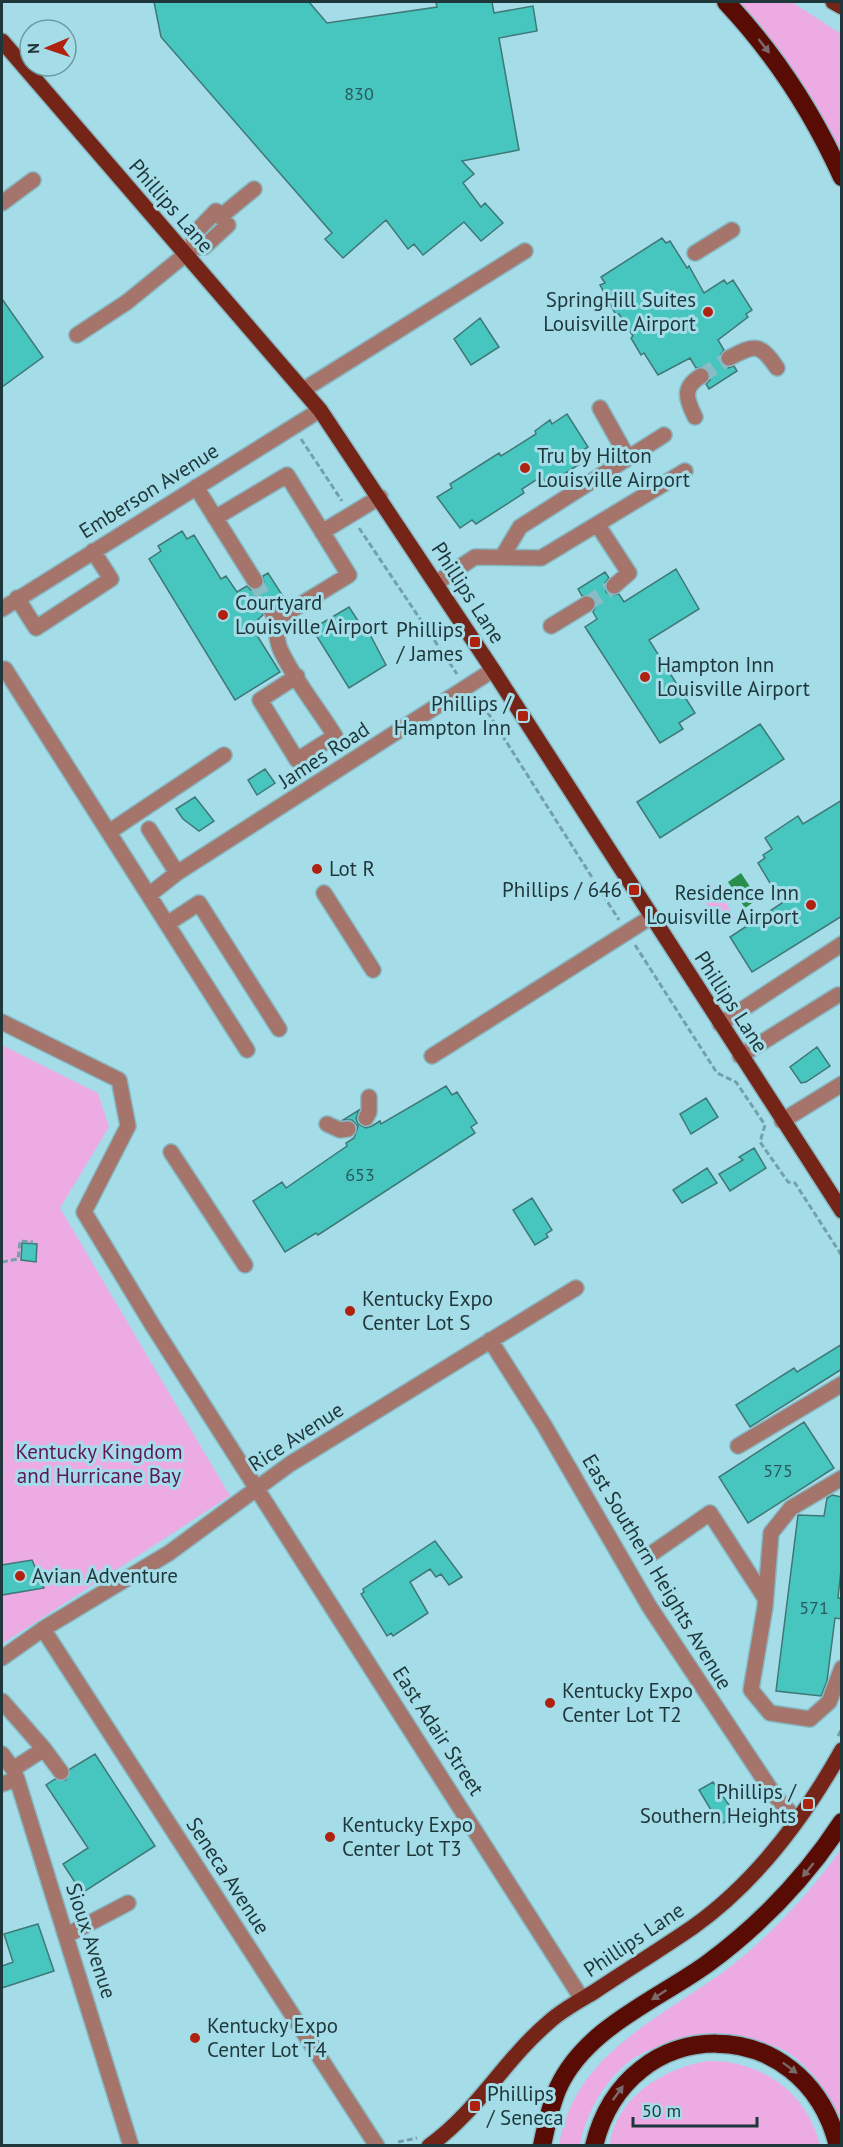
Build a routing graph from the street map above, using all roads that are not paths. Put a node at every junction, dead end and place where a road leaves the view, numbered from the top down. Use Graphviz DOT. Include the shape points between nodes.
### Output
graph roads {
  1 [pos="726,2"];
  2 [pos="833,2"];
  3 [pos="842,7"];
  4 [pos="2,41"];
  5 [pos="842,177"];
  6 [pos="33,180"];
  7 [pos="254,189"];
  8 [pos="2,203"];
  9 [pos="732,230"];
  10 [pos="189,251"];
  11 [pos="525,251"];
  12 [pos="695,253"];
  13 [pos="77,335"];
  14 [pos="729,358"];
  15 [pos="777,368"];
  16 [pos="701,376"];
  17 [pos="303,390"];
  18 [pos="600,408"];
  19 [pos="320,410"];
  20 [pos="695,417"];
  21 [pos="664,435"];
  22 [pos="628,458"];
  23 [pos="685,471"];
  24 [pos="196,487"];
  25 [pos="380,497"];
  26 [pos="215,518"];
  27 [pos="597,524"];
  28 [pos="322,532"];
  29 [pos="93,551"];
  30 [pos="502,557"];
  31 [pos="255,581"];
  32 [pos="436,583"];
  33 [pos="614,586"];
  34 [pos="17,598"];
  35 [pos="587,604"];
  36 [pos="2,609"];
  37 [pos="551,626"];
  38 [pos="5,669"];
  39 [pos="493,670"];
  40 [pos="297,676"];
  41 [pos="224,755"];
  42 [pos="149,830"];
  43 [pos="109,832"];
  44 [pos="177,873"];
  45 [pos="324,892"];
  46 [pos="149,895"];
  47 [pos="651,917"];
  48 [pos="167,924"];
  49 [pos="842,944"];
  50 [pos="373,970"];
  51 [pos="838,995"];
  52 [pos="2,1022"];
  53 [pos="720,1024"];
  54 [pos="279,1029"];
  55 [pos="247,1050"];
  56 [pos="432,1056"];
  57 [pos="740,1056"];
  58 [pos="842,1084"];
  59 [pos="369,1097"];
  60 [pos="366,1118"];
  61 [pos="782,1121"];
  62 [pos="327,1124"];
  63 [pos="348,1129"];
  64 [pos="171,1152"];
  65 [pos="842,1211"];
  66 [pos="245,1266"];
  67 [pos="576,1288"];
  68 [pos="490,1340"];
  69 [pos="842,1384"];
  70 [pos="738,1446"];
  71 [pos="842,1478"];
  72 [pos="256,1487"];
  73 [pos="654,1552"];
  74 [pos="765,1598"];
  75 [pos="43,1629"];
  76 [pos="2,1658"];
  77 [pos="842,1668"];
  78 [pos="2,1701"];
  79 [pos="44,1749"];
  80 [pos="842,1750"];
  81 [pos="2,1754"];
  82 [pos="61,1772"];
  83 [pos="15,1774"];
  84 [pos="2,1784"];
  85 [pos="796,1820"];
  86 [pos="842,1822"];
  87 [pos="128,1903"];
  88 [pos="67,1935"];
  89 [pos="582,2000"];
  90 [pos="131,2145"];
  91 [pos="377,2145"];
  92 [pos="429,2145"];
  93 [pos="542,2145"];
  94 [pos="594,2145"];
  95 [pos="838,2145"];
  1 -- 5 [label="highway, one-way" via="788,80"];
  2 -- 3 [label="main road"];
  4 -- 10 [label="main road, Phillips Lane"];
  6 -- 8 [label="street"];
  7 -- 10 [label="street" via="221,218 194,234"];
  9 -- 12 [label="street"];
  10 -- 13 [label="street" via="127,302"];
  10 -- 17 [label="main road, Phillips Lane"];
  11 -- 17 [label="street"];
  14 -- 15 [label="street" via="757,347 766,351"];
  16 -- 20 [label="street" via="686,390"];
  17 -- 19 [label="main road, Phillips Lane"];
  18 -- 22 [label="street"];
  19 -- 24 [label="street, Emberson Avenue"];
  19 -- 25 [label="main road, Phillips Lane"];
  21 -- 22 [label="street"];
  22 -- 30 [label="street" via="519,527"];
  23 -- 27 [label="street"];
  24 -- 26 [label="street"];
  24 -- 29 [label="street, Emberson Avenue"];
  25 -- 28 [label="street"];
  25 -- 32 [label="main road, Phillips Lane"];
  26 -- 28 [label="street" via="287,475"];
  26 -- 31 [label="street"];
  27 -- 30 [label="street" via="541,558"];
  27 -- 33 [label="street" via="629,573"];
  28 -- 40 [label="street" via="349,575 274,614 279,649"];
  29 -- 34 [label="street, Emberson Avenue"];
  29 -- 34 [label="street" via="111,579 36,628"];
  30 -- 32 [label="street" via="476,557"];
  32 -- 39 [label="main road, Phillips Lane"];
  34 -- 36 [label="street, Emberson Avenue"];
  35 -- 37 [label="street"];
  38 -- 43 [label="street"];
  39 -- 44 [label="street, James Road"];
  39 -- 47 [label="main road, Phillips Lane"];
  40 -- 40 [label="street" via="335,736 297,760 260,700"];
  41 -- 43 [label="street"];
  42 -- 44 [label="street"];
  43 -- 46 [label="street"];
  44 -- 46 [label="street, James Road"];
  45 -- 50 [label="street"];
  46 -- 48 [label="street"];
  47 -- 53 [label="main road, Phillips Lane"];
  47 -- 56 [label="street"];
  48 -- 54 [label="street" via="199,903"];
  48 -- 55 [label="street"];
  49 -- 53 [label="street"];
  51 -- 57 [label="street"];
  52 -- 72 [label="street, East Adair Street" via="119,1080 128,1126 84,1212"];
  53 -- 57 [label="main road, Phillips Lane"];
  57 -- 61 [label="main road, Phillips Lane"];
  58 -- 61 [label="street"];
  59 -- 60 [label="street"];
  61 -- 65 [label="main road, Phillips Lane"];
  62 -- 63 [label="street"];
  64 -- 66 [label="street"];
  67 -- 68 [label="street, Rice Avenue"];
  68 -- 72 [label="street, Rice Avenue"];
  68 -- 85 [label="street, East Southern Heights Avenue" via="655,1616 775,1796"];
  69 -- 70 [label="street"];
  71 -- 74 [label="street" via="791,1508 771,1533"];
  72 -- 75 [label="street, Rice Avenue" via="169,1552"];
  72 -- 89 [label="street, East Adair Street"];
  73 -- 74 [label="street" via="710,1513"];
  74 -- 77 [label="street" via="751,1690 770,1713 810,1719 829,1702"];
  75 -- 76 [label="street, Rice Avenue"];
  75 -- 91 [label="street, Seneca Avenue"];
  78 -- 79 [label="street"];
  79 -- 82 [label="street"];
  79 -- 83 [label="street"];
  80 -- 85 [label="main road, Phillips Lane"];
  81 -- 83 [label="street, Sioux Avenue"];
  83 -- 84 [label="street"];
  83 -- 88 [label="street, Sioux Avenue"];
  85 -- 89 [label="main road, Phillips Lane" via="731,1895 696,1925"];
  86 -- 93 [label="highway, one-way" via="807,1871 743,1934 707,1964 589,2045 559,2086"];
  87 -- 88 [label="street"];
  88 -- 90 [label="street, Sioux Avenue"];
  89 -- 92 [label="main road, Phillips Lane" via="554,2017 527,2041 459,2123"];
  94 -- 95 [label="highway, one-way" via="606,2110 627,2080 684,2046 716,2042 746,2046 789,2066 820,2099"];
}
